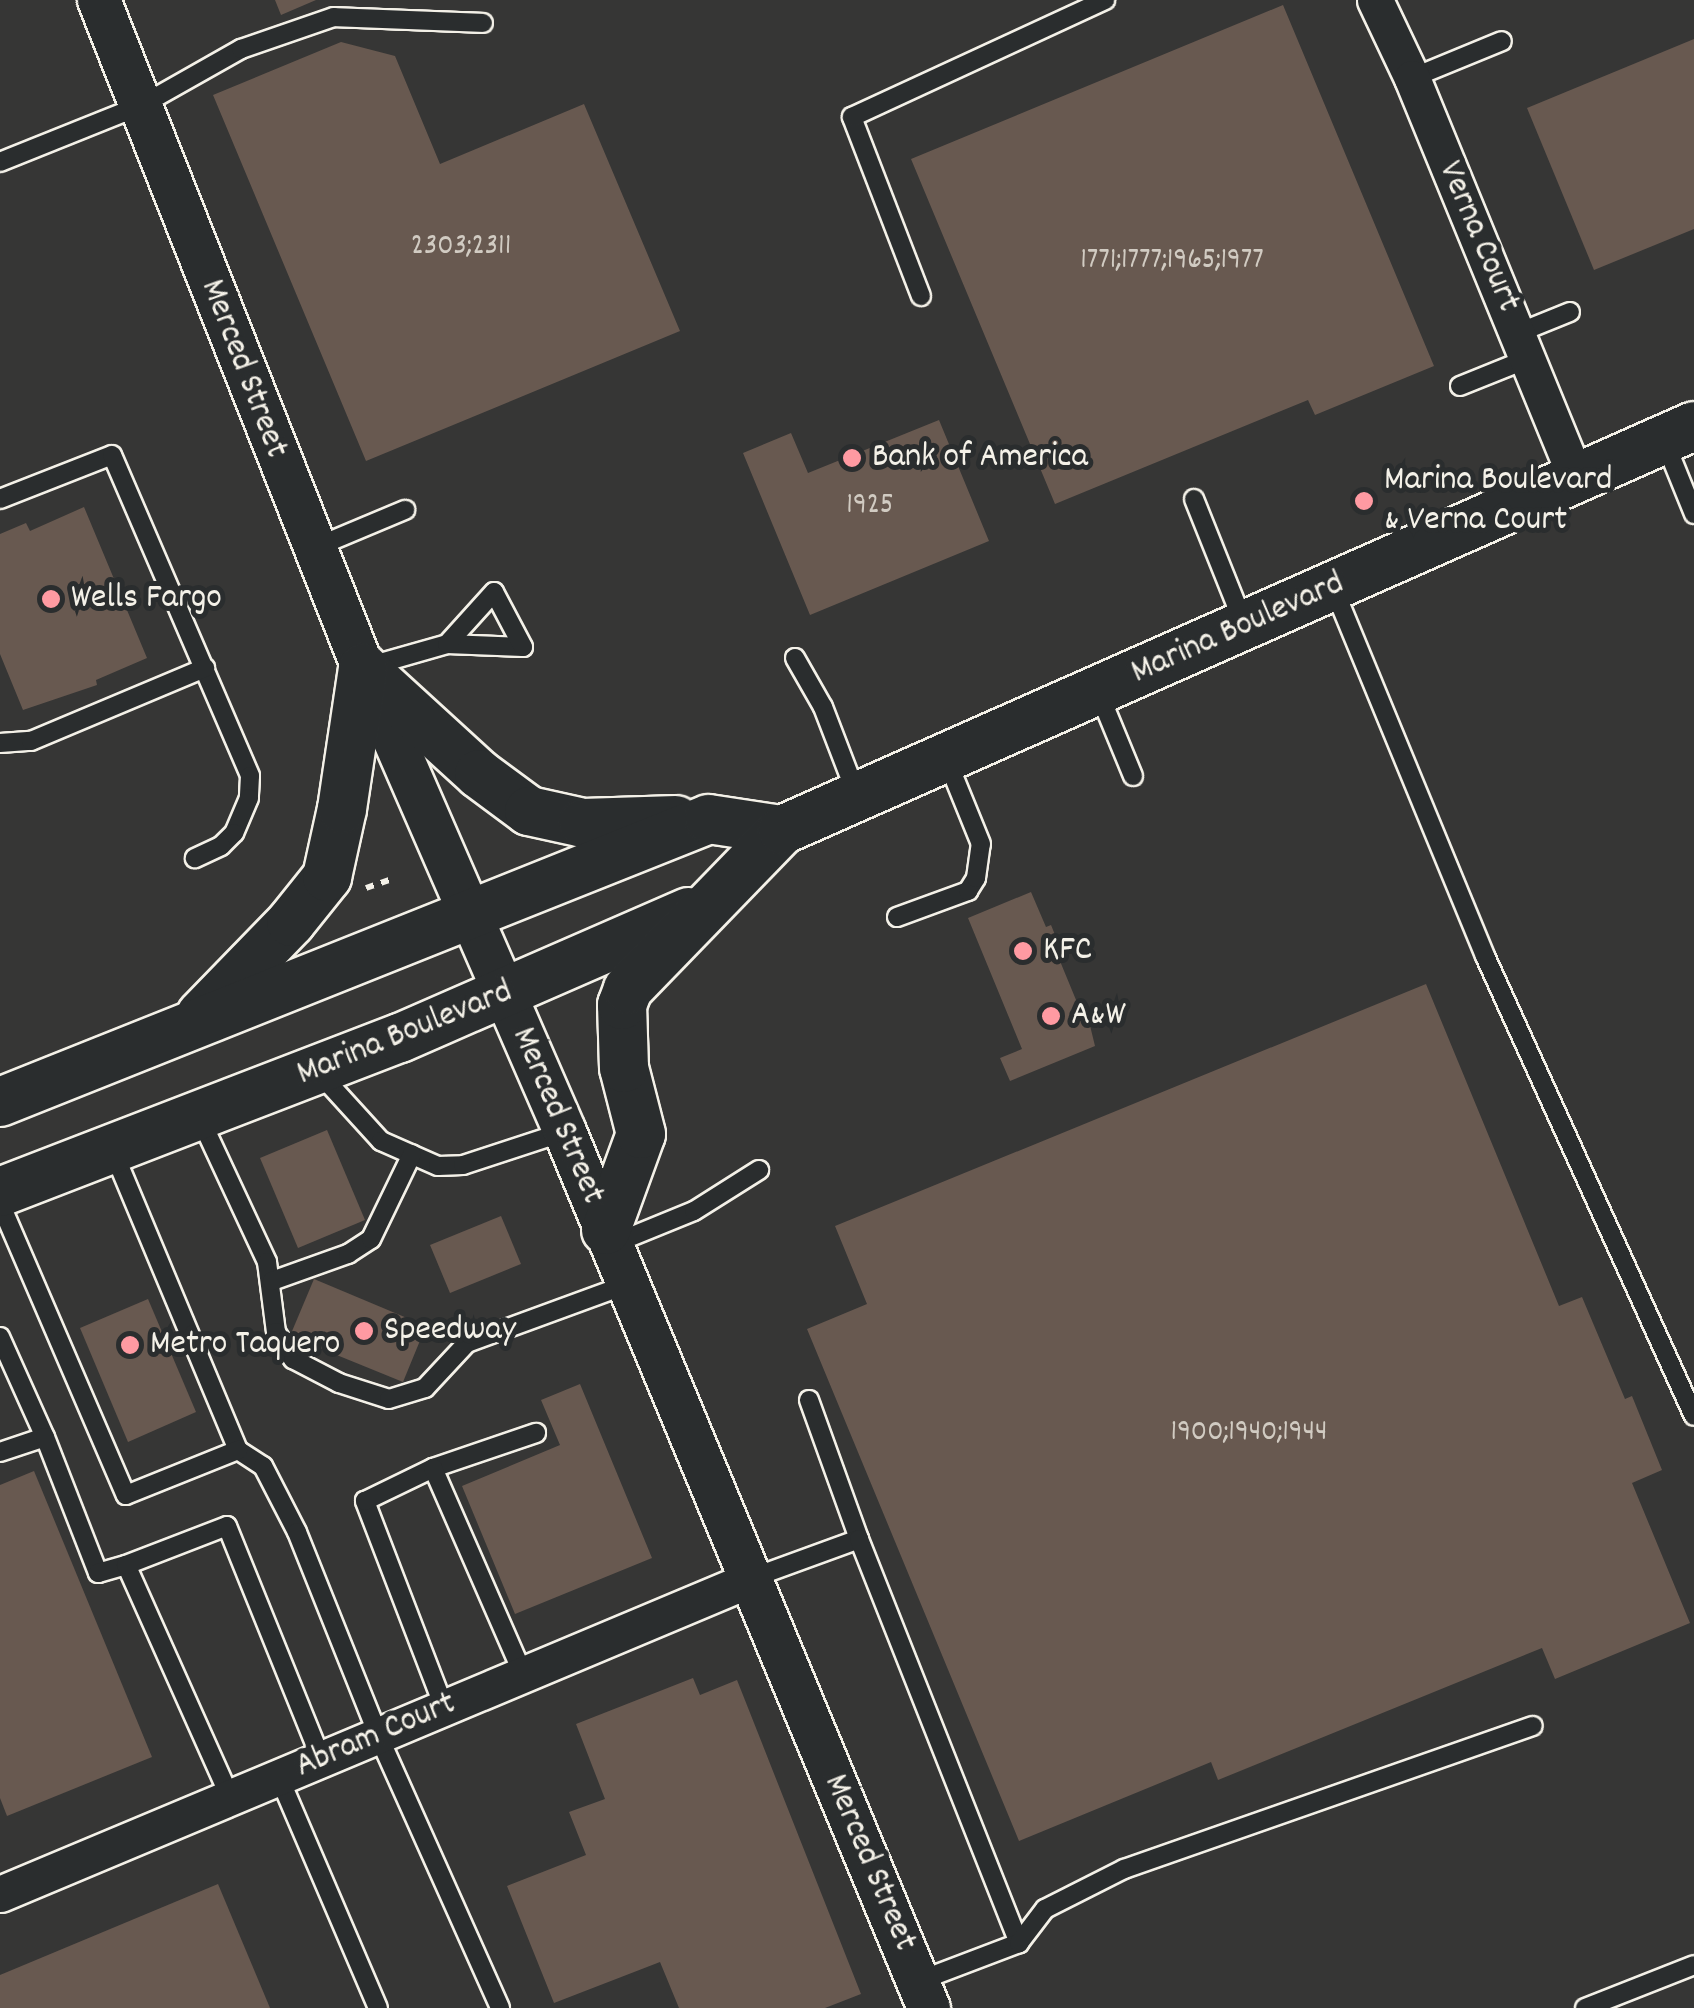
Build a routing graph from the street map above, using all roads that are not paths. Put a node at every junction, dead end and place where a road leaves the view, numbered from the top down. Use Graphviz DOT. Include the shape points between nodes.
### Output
graph roads {
  1 [pos="98,0"];
  2 [pos="1105,0"];
  3 [pos="1375,0"];
  4 [pos="483,23"];
  5 [pos="1502,41"];
  6 [pos="1412,78"];
  7 [pos="142,105"];
  8 [pos="0,162"];
  9 [pos="921,296"];
  10 [pos="1570,312"];
  11 [pos="1523,346"];
  12 [pos="1460,386"];
  13 [pos="1679,432"];
  14 [pos="1575,476"];
  15 [pos="0,499"];
  16 [pos="1194,500"];
  17 [pos="405,510"];
  18 [pos="1694,514"];
  19 [pos="314,548"];
  20 [pos="1332,587"];
  21 [pos="1246,627"];
  22 [pos="447,644"];
  23 [pos="795,658"];
  24 [pos="205,668"];
  25 [pos="363,668"];
  26 [pos="1098,691"];
  27 [pos="0,743"];
  28 [pos="945,758"];
  29 [pos="1133,776"];
  30 [pos="858,798"];
  31 [pos="710,819"];
  32 [pos="782,830"];
  33 [pos="196,858"];
  34 [pos="715,900"];
  35 [pos="468,916"];
  36 [pos="897,918"];
  37 [pos="504,993"];
  38 [pos="188,1028"];
  39 [pos="316,1070"];
  40 [pos="0,1102"];
  41 [pos="199,1116"];
  42 [pos="565,1132"];
  43 [pos="113,1150"];
  44 [pos="412,1154"];
  45 [pos="759,1170"];
  46 [pos="0,1192"];
  47 [pos="0,1203"];
  48 [pos="609,1237"];
  49 [pos="272,1281"];
  50 [pos="628,1284"];
  51 [pos="0,1337"];
  52 [pos="809,1400"];
  53 [pos="1694,1416"];
  54 [pos="536,1433"];
  55 [pos="45,1437"];
  56 [pos="238,1450"];
  57 [pos="0,1452"];
  58 [pos="433,1468"];
  59 [pos="860,1539"];
  60 [pos="126,1565"];
  61 [pos="751,1578"];
  62 [pos="523,1674"];
  63 [pos="444,1708"];
  64 [pos="1532,1726"];
  65 [pos="378,1736"];
  66 [pos="321,1759"];
  67 [pos="278,1777"];
  68 [pos="230,1797"];
  69 [pos="0,1894"];
  70 [pos="1019,1944"];
  71 [pos="1694,1965"];
  72 [pos="924,1994"];
  73 [pos="378,2008"];
  74 [pos="500,2008"];
  75 [pos="1585,2008"];
  1 -- 7 [label="street, Merced Street"];
  2 -- 9 [label="lane" via="852,117"];
  3 -- 6 [label="street, Verna Court"];
  4 -- 7 [label="lane" via="334,17 241,49"];
  5 -- 6 [label="lane"];
  6 -- 11 [label="street, Verna Court"];
  7 -- 8 [label="lane"];
  7 -- 19 [label="street, Merced Street"];
  10 -- 11 [label="lane"];
  11 -- 12 [label="lane"];
  11 -- 14 [label="street, Verna Court"];
  13 -- 14 [label="main road, Marina Boulevard"];
  13 -- 18 [label="lane"];
  14 -- 20 [label="main road, Marina Boulevard"];
  15 -- 24 [label="lane" via="112,455"];
  16 -- 21 [label="lane"];
  17 -- 19 [label="lane"];
  19 -- 25 [label="street, Merced Street"];
  20 -- 21 [label="main road, Marina Boulevard"];
  20 -- 53 [label="lane" via="1485,956"];
  21 -- 26 [label="main road, Marina Boulevard"];
  22 -- 25 [label="lane"];
  23 -- 30 [label="lane" via="823,707"];
  24 -- 27 [label="lane" via="31,741"];
  24 -- 33 [label="lane" via="250,776 243,816 221,846"];
  25 -- 31 [label="main road" via="528,811 583,823"];
  25 -- 35 [label="street, Merced Street"];
  25 -- 38 [label="main road" via="327,877"];
  26 -- 28 [label="main road, Marina Boulevard"];
  26 -- 29 [label="lane"];
  28 -- 30 [label="main road, Marina Boulevard"];
  28 -- 36 [label="lane" via="981,844 976,878 968,891"];
  30 -- 32 [label="main road, Marina Boulevard"];
  31 -- 32 [label="main road"];
  31 -- 35 [label="main road"];
  32 -- 34 [label="main road, Marina Boulevard"];
  34 -- 37 [label="main road, Marina Boulevard"];
  34 -- 48 [label="main road" via="628,990 622,1005 624,1068 640,1134"];
  35 -- 37 [label="street, Merced Street"];
  35 -- 38 [label="main road"];
  37 -- 39 [label="main road, Marina Boulevard"];
  37 -- 42 [label="street, Merced Street"];
  38 -- 40 [label="main road"];
  39 -- 41 [label="main road, Marina Boulevard"];
  39 -- 44 [label="lane" via="380,1141"];
  41 -- 43 [label="main road, Marina Boulevard"];
  41 -- 49 [label="lane"];
  42 -- 44 [label="lane" via="462,1165 438,1166"];
  42 -- 48 [label="street, Merced Street"];
  43 -- 46 [label="main road, Marina Boulevard"];
  43 -- 56 [label="lane"];
  44 -- 49 [label="lane" via="371,1239"];
  45 -- 48 [label="lane" via="694,1211"];
  47 -- 56 [label="lane" via="126,1495"];
  48 -- 50 [label="street, Merced Street"];
  49 -- 50 [label="lane" via="276,1332 293,1359 390,1399 425,1388 466,1343"];
  50 -- 61 [label="street, Merced Street"];
  51 -- 55 [label="lane"];
  52 -- 59 [label="lane"];
  54 -- 58 [label="lane"];
  55 -- 57 [label="lane"];
  55 -- 60 [label="lane" via="98,1573"];
  56 -- 65 [label="lane" via="264,1466 297,1532"];
  58 -- 62 [label="lane"];
  58 -- 63 [label="lane" via="364,1501"];
  59 -- 61 [label="lane"];
  59 -- 70 [label="lane"];
  60 -- 66 [label="lane" via="227,1526"];
  60 -- 68 [label="lane"];
  61 -- 62 [label="street, Abram Court"];
  61 -- 72 [label="street, Merced Street"];
  62 -- 63 [label="street, Abram Court"];
  63 -- 65 [label="street, Abram Court"];
  64 -- 70 [label="lane" via="1124,1870 1045,1909"];
  65 -- 66 [label="street, Abram Court"];
  65 -- 74 [label="lane"];
  66 -- 67 [label="street, Abram Court"];
  67 -- 68 [label="street, Abram Court"];
  67 -- 73 [label="lane"];
  68 -- 69 [label="street, Abram Court"];
  70 -- 72 [label="lane"];
  71 -- 75 [label="lane"];
}
